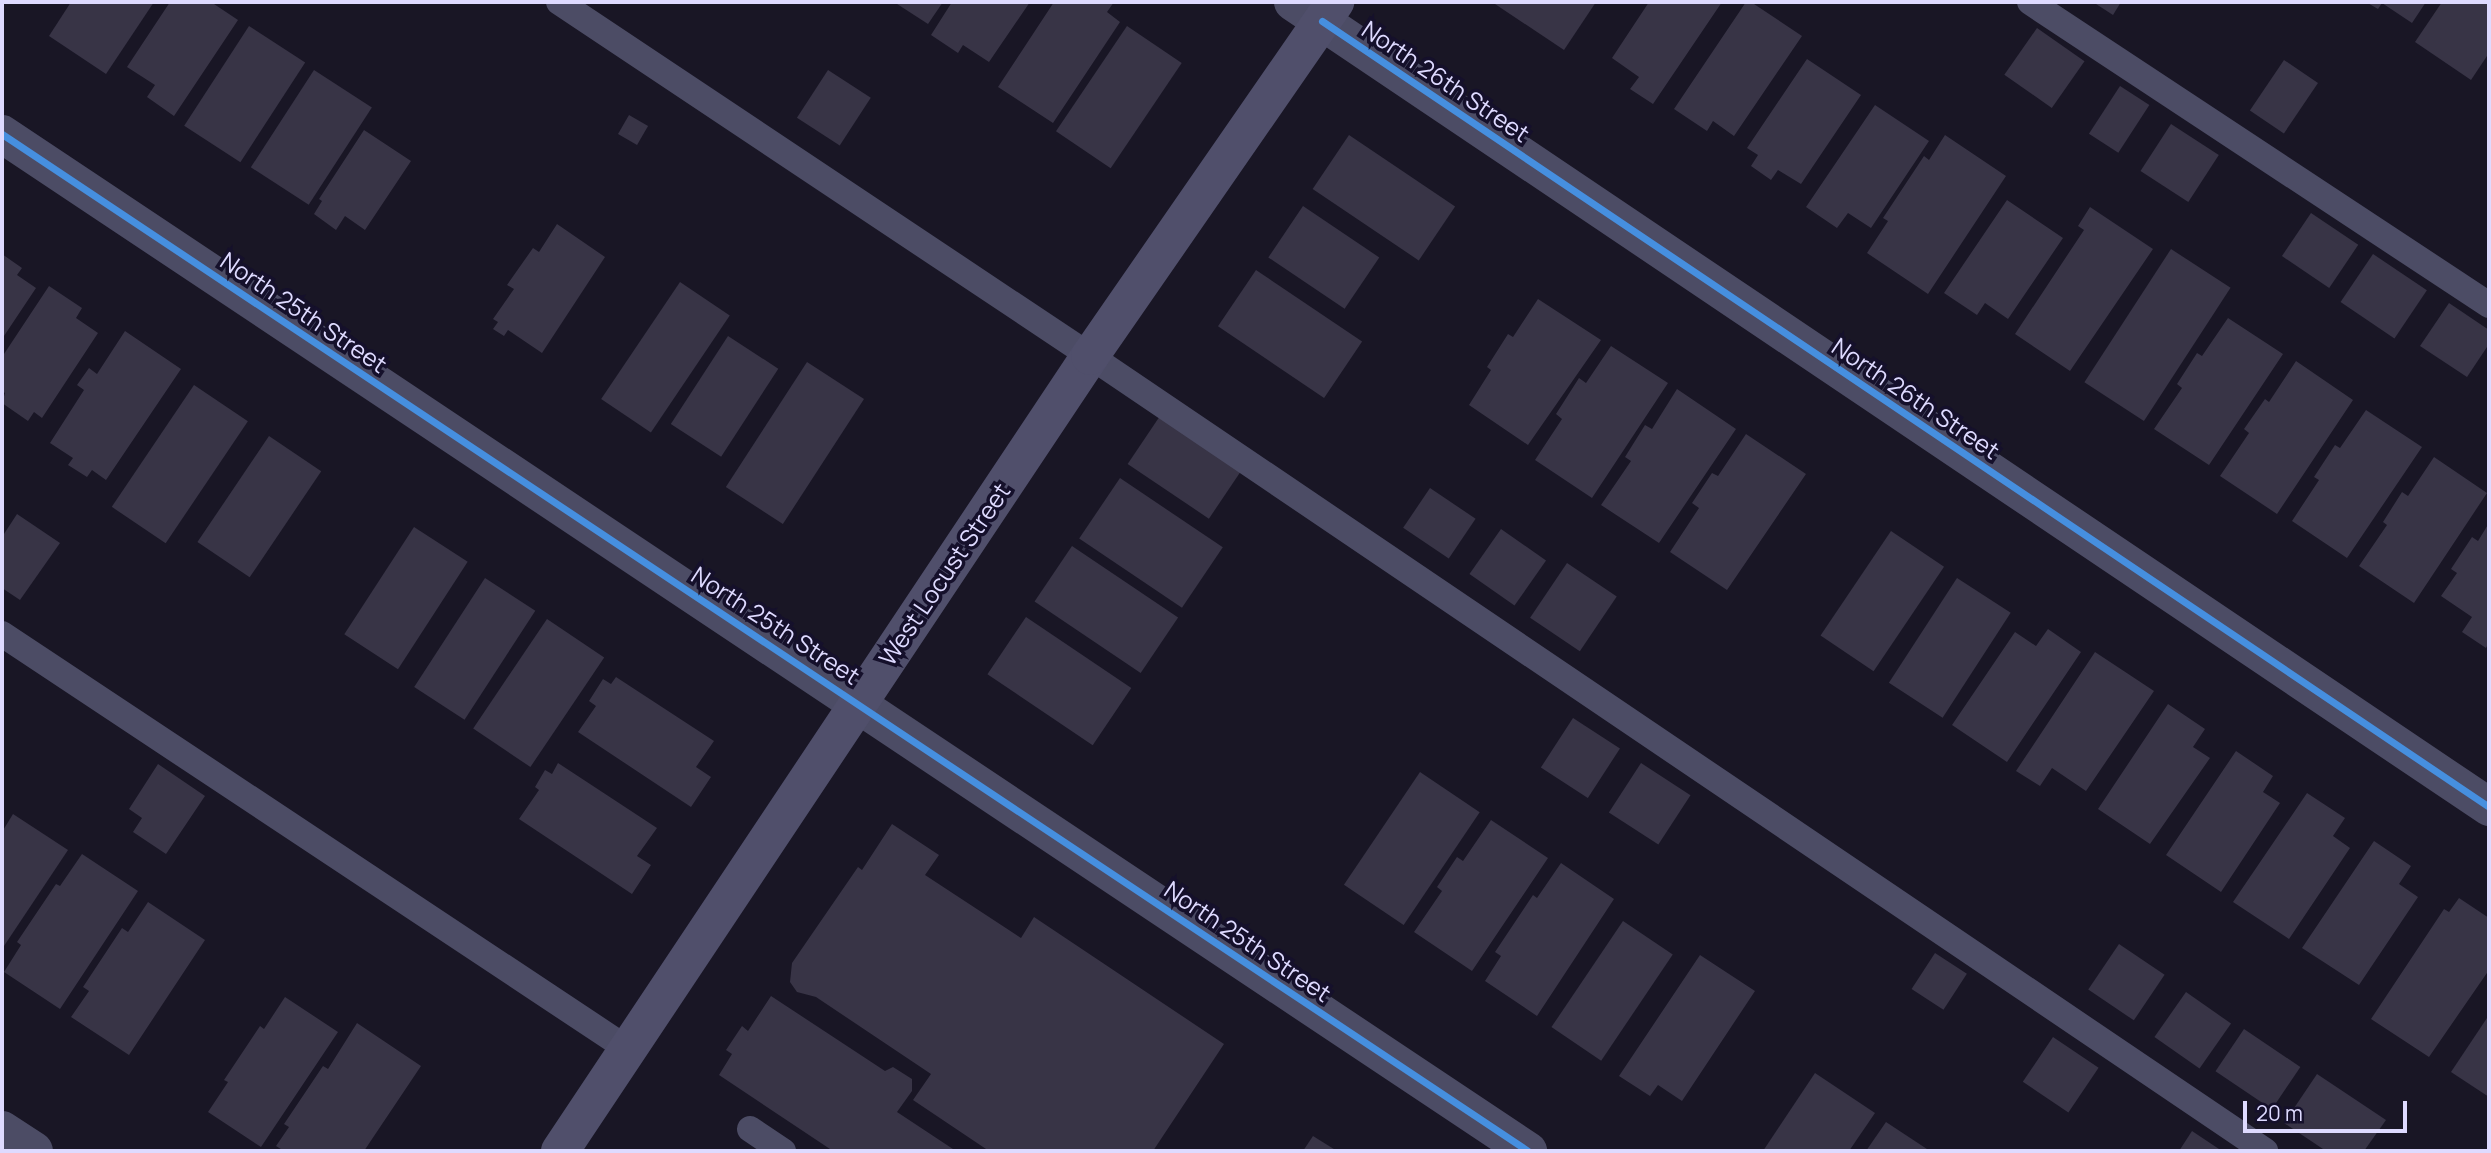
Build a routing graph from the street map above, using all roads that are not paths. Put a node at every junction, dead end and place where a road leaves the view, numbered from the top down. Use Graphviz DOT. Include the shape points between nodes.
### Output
graph roads {
  1 [pos="559,2"];
  2 [pos="2030,2"];
  3 [pos="1317,8"];
  4 [pos="2,134"];
  5 [pos="2489,304"];
  6 [pos="1090,356"];
  7 [pos="2,634"];
  8 [pos="858,703"];
  9 [pos="2489,807"];
  10 [pos="629,1050"];
  11 [pos="750,1129"];
  12 [pos="2,1130"];
  13 [pos="34,1151"];
  14 [pos="560,1151"];
  15 [pos="783,1151"];
  16 [pos="1528,1151"];
  17 [pos="2265,1151"];
  1 -- 6 [label="lane"];
  2 -- 5 [label="lane"];
  3 -- 6 [label="street, West Locust Street"];
  3 -- 9 [label="street, North 26th Street"];
  4 -- 8 [label="street, North 25th Street"];
  6 -- 8 [label="street, West Locust Street"];
  6 -- 17 [label="lane"];
  7 -- 10 [label="lane"];
  8 -- 10 [label="street, West Locust Street"];
  8 -- 16 [label="street, North 25th Street"];
  10 -- 14 [label="street, West Locust Street"];
  11 -- 15 [label="lane"];
  12 -- 13 [label="street"];
}
